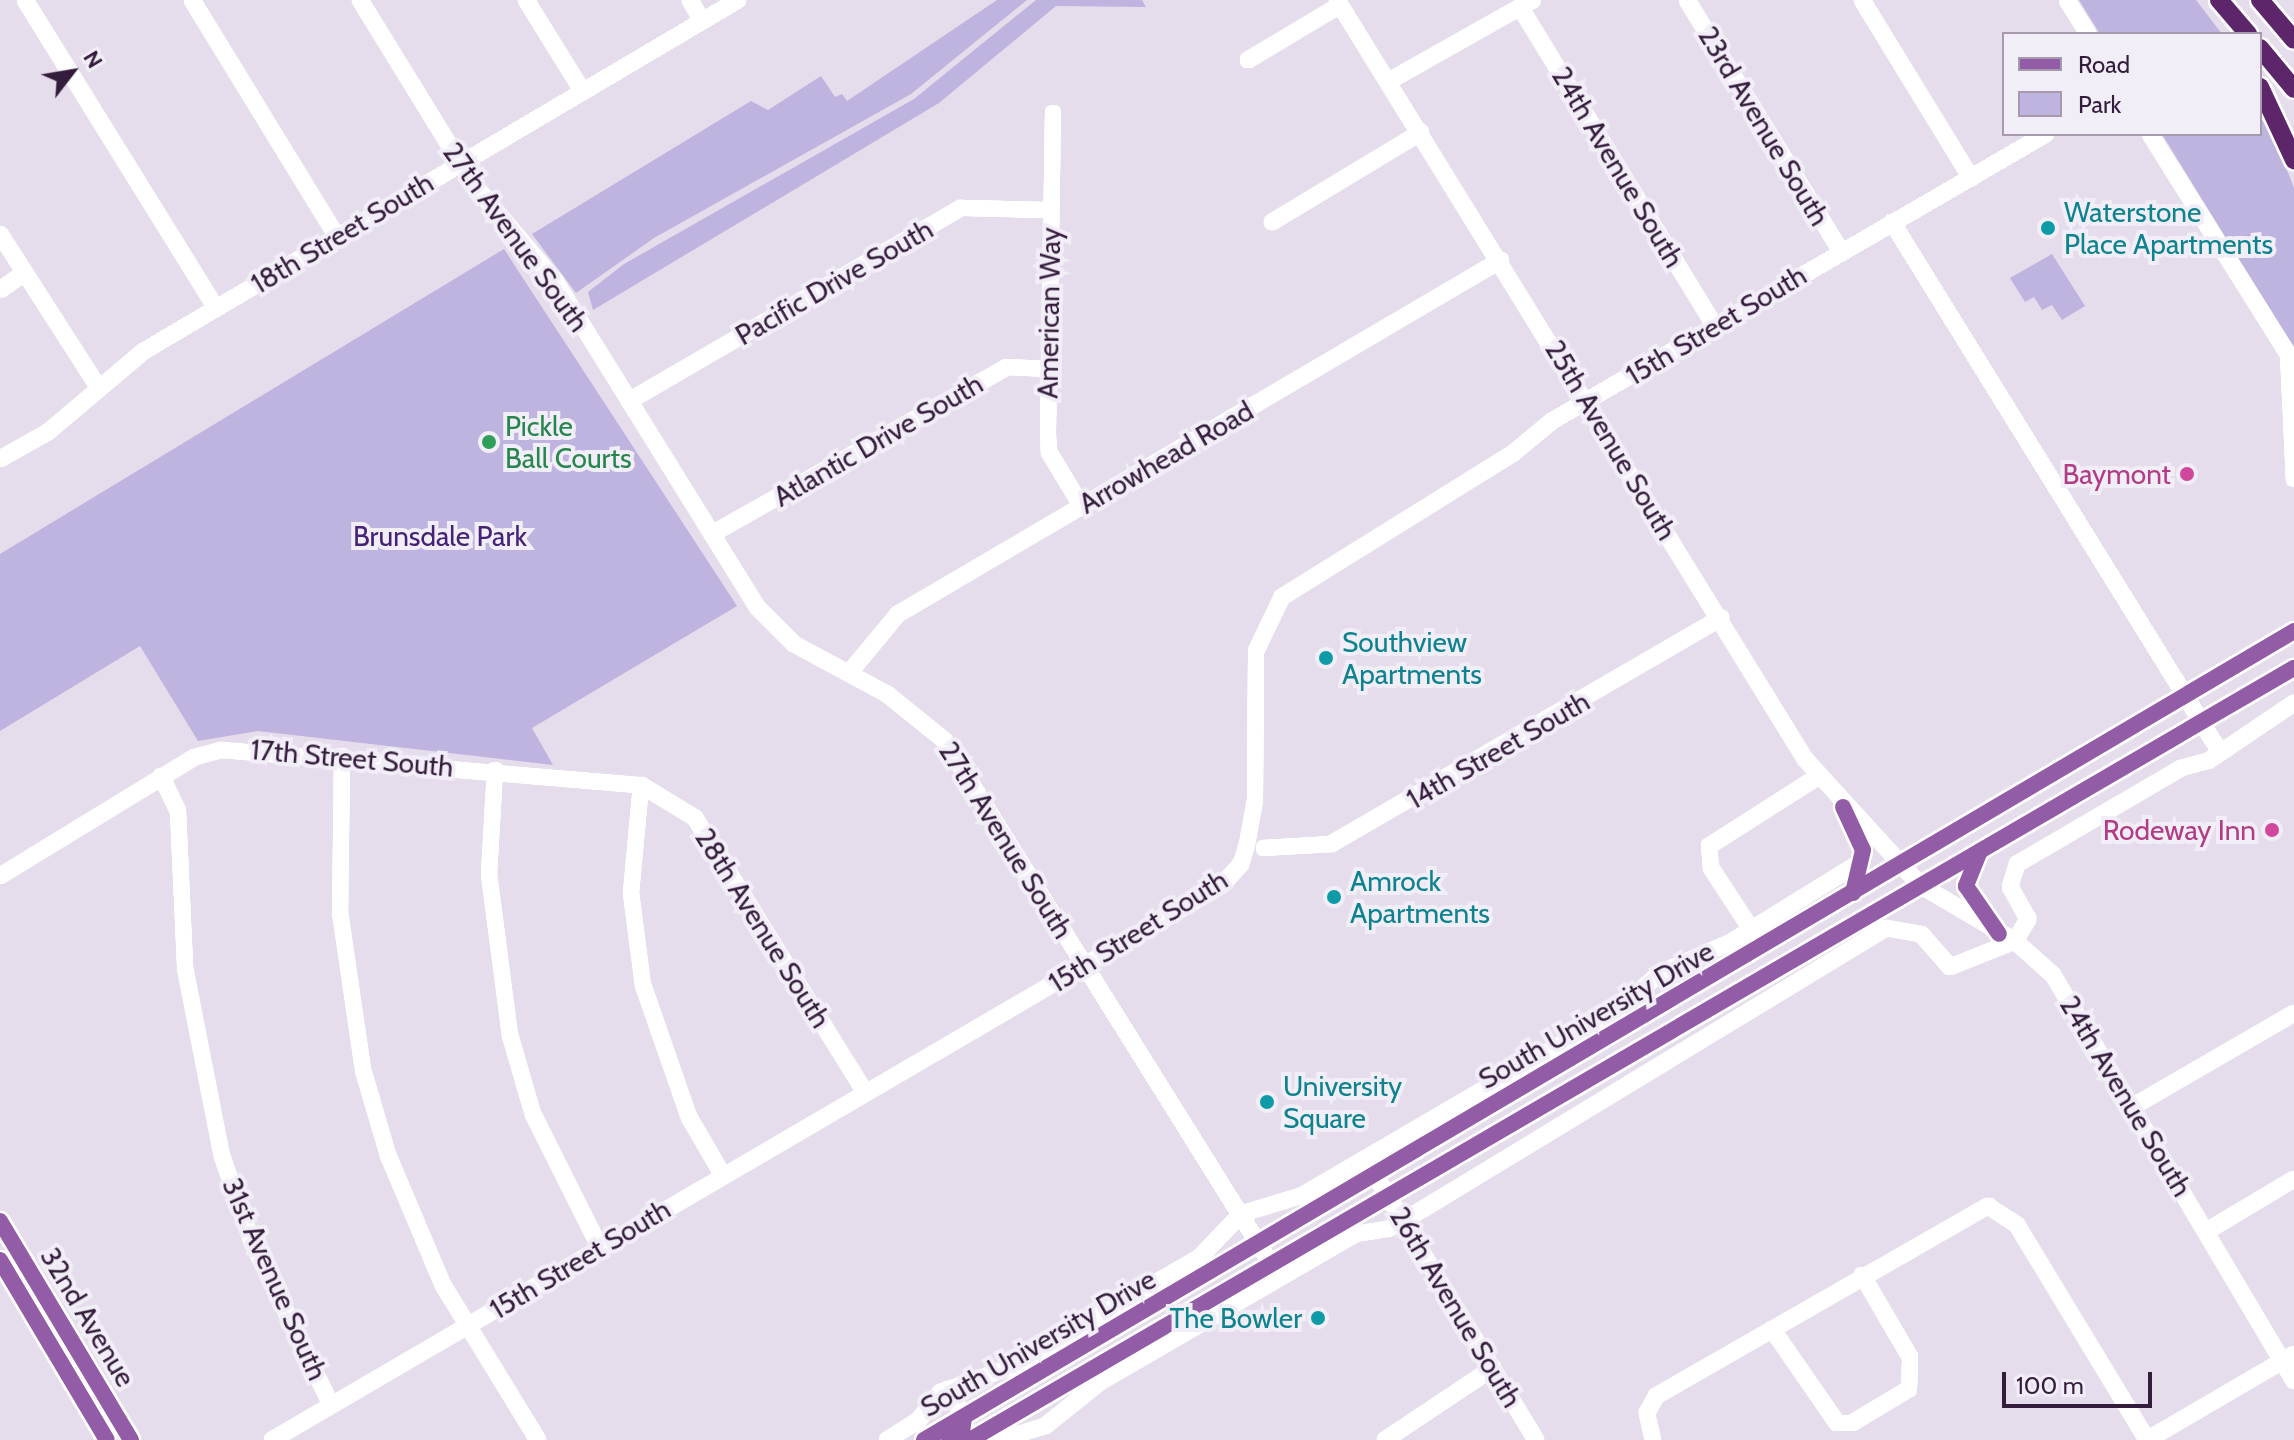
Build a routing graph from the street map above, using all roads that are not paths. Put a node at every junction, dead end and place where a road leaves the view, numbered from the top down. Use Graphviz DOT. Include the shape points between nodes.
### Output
graph roads {
  1 [pos="25,0"];
  2 [pos="192,0"];
  3 [pos="360,0"];
  4 [pos="526,0"];
  5 [pos="690,0"];
  6 [pos="738,0"];
  7 [pos="1533,0"];
  8 [pos="1687,0"];
  9 [pos="1862,0"];
  10 [pos="2067,0"];
  11 [pos="2212,0"];
  12 [pos="2219,0"];
  13 [pos="2260,0"];
  14 [pos="1339,2"];
  15 [pos="1520,7"];
  16 [pos="702,21"];
  17 [pos="2087,32"];
  18 [pos="2230,32"];
  19 [pos="2246,32"];
  20 [pos="2294,40"];
  21 [pos="2262,50"];
  22 [pos="1248,60"];
  23 [pos="1389,81"];
  24 [pos="2294,89"];
  25 [pos="2262,91"];
  26 [pos="583,92"];
  27 [pos="1053,113"];
  28 [pos="1421,132"];
  29 [pos="2043,136"];
  30 [pos="2151,136"];
  31 [pos="2294,160"];
  32 [pos="460,163"];
  33 [pos="1971,178"];
  34 [pos="1051,210"];
  35 [pos="1272,222"];
  36 [pos="1892,222"];
  37 [pos="0,234"];
  38 [pos="337,237"];
  39 [pos="1841,251"];
  40 [pos="1501,260"];
  41 [pos="24,273"];
  42 [pos="0,290"];
  43 [pos="216,308"];
  44 [pos="1715,326"];
  45 [pos="1049,369"];
  46 [pos="97,385"];
  47 [pos="1588,400"];
  48 [pos="629,401"];
  49 [pos="0,459"];
  50 [pos="2294,479"];
  51 [pos="1081,505"];
  52 [pos="712,534"];
  53 [pos="1721,618"];
  54 [pos="2294,631"];
  55 [pos="2294,668"];
  56 [pos="849,673"];
  57 [pos="2186,696"];
  58 [pos="2294,703"];
  59 [pos="2201,720"];
  60 [pos="2220,752"];
  61 [pos="342,756"];
  62 [pos="495,770"];
  63 [pos="161,776"];
  64 [pos="1819,776"];
  65 [pos="641,785"];
  66 [pos="1843,807"];
  67 [pos="1983,847"];
  68 [pos="1264,848"];
  69 [pos="1863,861"];
  70 [pos="1905,863"];
  71 [pos="0,876"];
  72 [pos="1920,885"];
  73 [pos="1853,893"];
  74 [pos="1749,926"];
  75 [pos="2007,937"];
  76 [pos="1775,939"];
  77 [pos="1085,966"];
  78 [pos="1675,999"];
  79 [pos="2294,1013"];
  80 [pos="1698,1014"];
  81 [pos="1713,1039"];
  82 [pos="1612,1063"];
  83 [pos="864,1091"];
  84 [pos="2132,1107"];
  85 [pos="722,1174"];
  86 [pos="1375,1175"];
  87 [pos="2294,1179"];
  88 [pos="1389,1196"];
  89 [pos="1241,1214"];
  90 [pos="1404,1219"];
  91 [pos="0,1221"];
  92 [pos="2207,1231"];
  93 [pos="1259,1243"];
  94 [pos="600,1248"];
  95 [pos="0,1260"];
  96 [pos="1271,1264"];
  97 [pos="1862,1275"];
  98 [pos="467,1326"];
  99 [pos="1772,1329"];
  100 [pos="1109,1331"];
  101 [pos="2288,1358"];
  102 [pos="1493,1368"];
  103 [pos="2294,1381"];
  104 [pos="948,1389"];
  105 [pos="1047,1395"];
  106 [pos="331,1405"];
  107 [pos="1062,1416"];
  108 [pos="964,1417"];
  109 [pos="107,1440"];
  110 [pos="131,1440"];
  111 [pos="272,1440"];
  112 [pos="538,1440"];
  113 [pos="887,1440"];
  114 [pos="924,1440"];
  115 [pos="949,1440"];
  116 [pos="970,1440"];
  117 [pos="999,1440"];
  118 [pos="1385,1440"];
  119 [pos="1536,1440"];
  120 [pos="1653,1440"];
  121 [pos="2147,1440"];
  1 -- 43 [label="street"];
  2 -- 38 [label="street"];
  3 -- 32 [label="street, 27th Avenue South"];
  4 -- 26 [label="street"];
  5 -- 16 [label="street"];
  6 -- 16 [label="street, 18th Street South"];
  7 -- 15 [label="street"];
  8 -- 39 [label="street, 23rd Avenue South"];
  9 -- 33 [label="street"];
  10 -- 17 [label="street"];
  11 -- 18 [label="highway"];
  12 -- 19 [label="highway"];
  13 -- 20 [label="highway"];
  14 -- 22 [label="street"];
  14 -- 23 [label="street, 25th Avenue South"];
  15 -- 23 [label="street"];
  15 -- 44 [label="street, 24th Avenue South"];
  16 -- 26 [label="street, 18th Street South"];
  21 -- 24 [label="highway"];
  23 -- 28 [label="street, 25th Avenue South"];
  25 -- 31 [label="highway"];
  26 -- 32 [label="street, 18th Street South"];
  27 -- 34 [label="street, American Way"];
  28 -- 35 [label="street"];
  28 -- 40 [label="street, 25th Avenue South"];
  29 -- 33 [label="street, 15th Street South"];
  30 -- 50 [label="street" via="2288,354"];
  32 -- 38 [label="street, 18th Street South"];
  32 -- 48 [label="street, 27th Avenue South" via="548,271"];
  33 -- 36 [label="street, 15th Street South"];
  34 -- 45 [label="street, American Way"];
  34 -- 48 [label="street, Pacific Drive South" via="961,208"];
  36 -- 39 [label="street, 15th Street South"];
  36 -- 57 [label="street"];
  37 -- 41 [label="street"];
  38 -- 43 [label="street, 18th Street South"];
  39 -- 44 [label="street, 15th Street South"];
  40 -- 47 [label="street, 25th Avenue South"];
  40 -- 51 [label="street, Arrowhead Road"];
  41 -- 42 [label="street"];
  41 -- 46 [label="street"];
  43 -- 46 [label="street, 18th Street South"];
  44 -- 47 [label="street, 15th Street South"];
  45 -- 51 [label="street, American Way" via="1049,452"];
  45 -- 52 [label="street, Atlantic Drive South" via="1007,367"];
  46 -- 49 [label="street, 18th Street South" via="48,432"];
  47 -- 53 [label="street, 25th Avenue South"];
  47 -- 77 [label="street, 15th Street South" via="1282,597 1256,651 1255,800 1241,864 1222,885"];
  48 -- 52 [label="street, 27th Avenue South"];
  51 -- 56 [label="street, Arrowhead Road" via="898,614"];
  52 -- 56 [label="street, 27th Avenue South" via="774,626"];
  53 -- 64 [label="street, 25th Avenue South"];
  53 -- 68 [label="street, 14th Street South" via="1331,844"];
  54 -- 57 [label="main road, South University Drive"];
  55 -- 59 [label="main road, South University Drive"];
  56 -- 77 [label="street, 27th Avenue South" via="936,730"];
  57 -- 59 [label="street"];
  57 -- 70 [label="main road, South University Drive"];
  58 -- 60 [label="street"];
  59 -- 60 [label="street"];
  59 -- 67 [label="main road, South University Drive"];
  60 -- 75 [label="street" via="2017,864 2010,887 2028,919"];
  61 -- 62 [label="street, 17th Street South"];
  61 -- 63 [label="street, 17th Street South" via="222,750"];
  61 -- 98 [label="street" via="340,912 363,1070 408,1205"];
  62 -- 65 [label="street, 17th Street South"];
  62 -- 94 [label="street" via="489,874 510,1035 545,1141"];
  63 -- 71 [label="street, 17th Street South"];
  63 -- 106 [label="street, 31st Avenue South" via="178,811 185,968 222,1156 252,1242"];
  64 -- 66 [label="street, 25th Avenue South"];
  64 -- 74 [label="street" via="1709,846 1711,868"];
  65 -- 83 [label="street, 28th Avenue South" via="695,818"];
  65 -- 85 [label="street" via="631,893 643,985 689,1117"];
  66 -- 69 [label="main road"];
  66 -- 70 [label="street, 25th Avenue South"];
  67 -- 72 [label="main road, South University Drive"];
  67 -- 75 [label="main road" via="1966,886"];
  69 -- 73 [label="main road"];
  69 -- 74 [label="street"];
  70 -- 72 [label="street, 24th Avenue South"];
  70 -- 73 [label="main road, South University Drive"];
  72 -- 75 [label="street, 24th Avenue South"];
  72 -- 80 [label="main road, South University Drive"];
  73 -- 76 [label="main road, South University Drive"];
  74 -- 89 [label="street" via="1731,942 1660,973 1614,1013 1303,1195"];
  75 -- 81 [label="street" via="1950,967 1921,934 1886,928 1754,1004"];
  75 -- 84 [label="street, 24th Avenue South" via="2053,975"];
  76 -- 78 [label="main road, South University Drive"];
  76 -- 80 [label="main road" via="1769,956 1709,991"];
  77 -- 83 [label="street, 15th Street South"];
  77 -- 89 [label="street, 27th Avenue South"];
  78 -- 82 [label="main road" via="1673,1016 1623,1047"];
  78 -- 86 [label="main road, South University Drive"];
  79 -- 84 [label="street"];
  80 -- 81 [label="street"];
  80 -- 82 [label="main road, South University Drive"];
  81 -- 90 [label="street" via="1650,1069"];
  82 -- 88 [label="main road, South University Drive"];
  83 -- 85 [label="street, 15th Street South"];
  84 -- 92 [label="street, 24th Avenue South"];
  85 -- 94 [label="street, 15th Street South"];
  86 -- 88 [label="street, 26th Avenue South"];
  86 -- 93 [label="main road, South University Drive"];
  87 -- 92 [label="street"];
  88 -- 90 [label="street, 26th Avenue South"];
  88 -- 96 [label="main road, South University Drive"];
  89 -- 93 [label="street, 27th Avenue South"];
  89 -- 104 [label="street" via="1200,1257 1008,1368"];
  90 -- 102 [label="street, 26th Avenue South"];
  90 -- 107 [label="street" via="1355,1234 1100,1382"];
  91 -- 110 [label="main road, 32nd Avenue"];
  92 -- 101 [label="street, 24th Avenue South"];
  93 -- 96 [label="street, 27th Avenue South"];
  93 -- 100 [label="main road, South University Drive"];
  94 -- 98 [label="street, 15th Street South"];
  95 -- 109 [label="main road, 32nd Avenue"];
  96 -- 105 [label="main road, South University Drive"];
  97 -- 99 [label="street"];
  97 -- 99 [label="street" via="1910,1357 1915,1377 1898,1396 1852,1423 1837,1423"];
  97 -- 121 [label="street" via="1976,1209 1999,1209 2017,1225"];
  98 -- 106 [label="street, 15th Street South"];
  98 -- 112 [label="street"];
  99 -- 120 [label="street" via="1656,1396 1647,1413"];
  100 -- 105 [label="main road" via="1093,1353 1055,1374"];
  100 -- 108 [label="main road, South University Drive"];
  101 -- 103 [label="street, 24th Avenue South"];
  101 -- 121 [label="street"];
  102 -- 118 [label="street"];
  102 -- 119 [label="street, 26th Avenue South"];
  104 -- 108 [label="street"];
  104 -- 113 [label="street"];
  105 -- 107 [label="street"];
  105 -- 116 [label="main road, South University Drive"];
  106 -- 111 [label="street, 15th Street South"];
  107 -- 117 [label="street"];
  108 -- 114 [label="main road, South University Drive"];
  108 -- 115 [label="main road" via="962,1432"];
}
